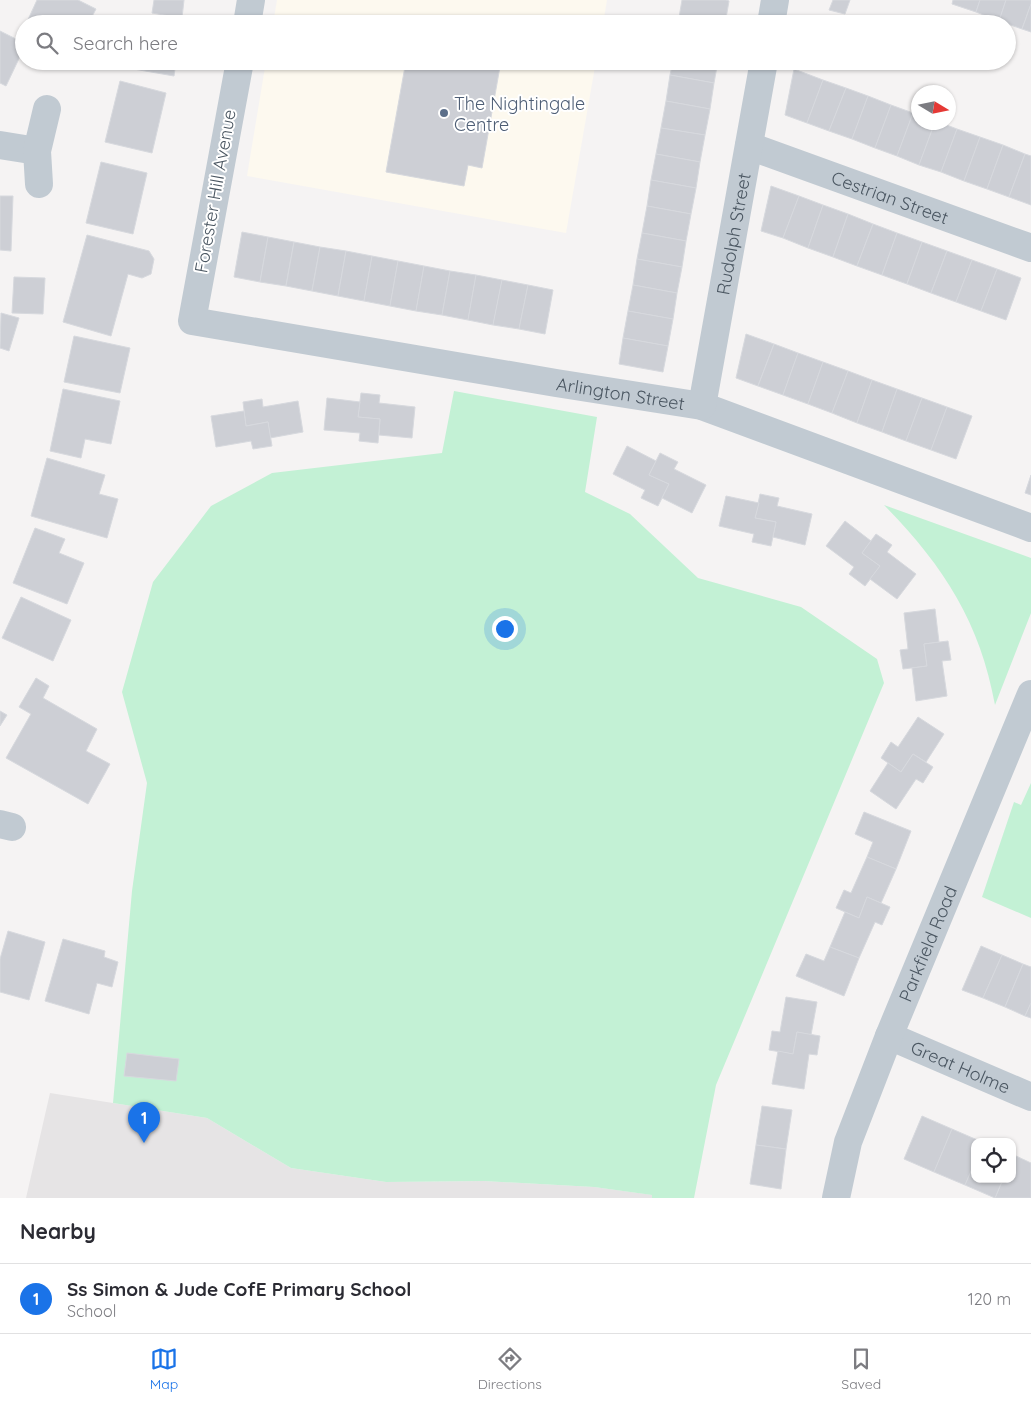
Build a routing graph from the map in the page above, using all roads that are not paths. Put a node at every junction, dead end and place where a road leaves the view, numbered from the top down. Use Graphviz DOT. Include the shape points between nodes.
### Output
graph roads {
  1 [pos="251,0"];
  2 [pos="775,0"];
  3 [pos="248,15"];
  4 [pos="772,15"];
  5 [pos="238,70"];
  6 [pos="762,70"];
  7 [pos="47,109"];
  8 [pos="0,145"];
  9 [pos="749,146"];
  10 [pos="37,151"];
  11 [pos="40,184"];
  12 [pos="1031,248"];
  13 [pos="192,321"];
  14 [pos="702,406"];
  15 [pos="1031,528"];
  16 [pos="1031,694"];
  17 [pos="888,1036"];
  18 [pos="1031,1097"];
  19 [pos="836,1198"];
  1 -- 3 [label="street"];
  2 -- 4 [label="street"];
  5 -- 13 [label="street, Forester Hill Avenue"];
  6 -- 9 [label="street, Rudolph Street"];
  7 -- 10 [label="street"];
  8 -- 10 [label="street"];
  9 -- 12 [label="street, Cestrian Street"];
  9 -- 14 [label="street, Rudolph Street"];
  10 -- 11 [label="street"];
  13 -- 14 [label="street, Arlington Street"];
  14 -- 15 [label="street, Arlington Street"];
  16 -- 17 [label="street, Parkfield Road"];
  17 -- 18 [label="street, Great Holme"];
  17 -- 19 [label="street, Parkfield Road" via="848,1142"];
}
